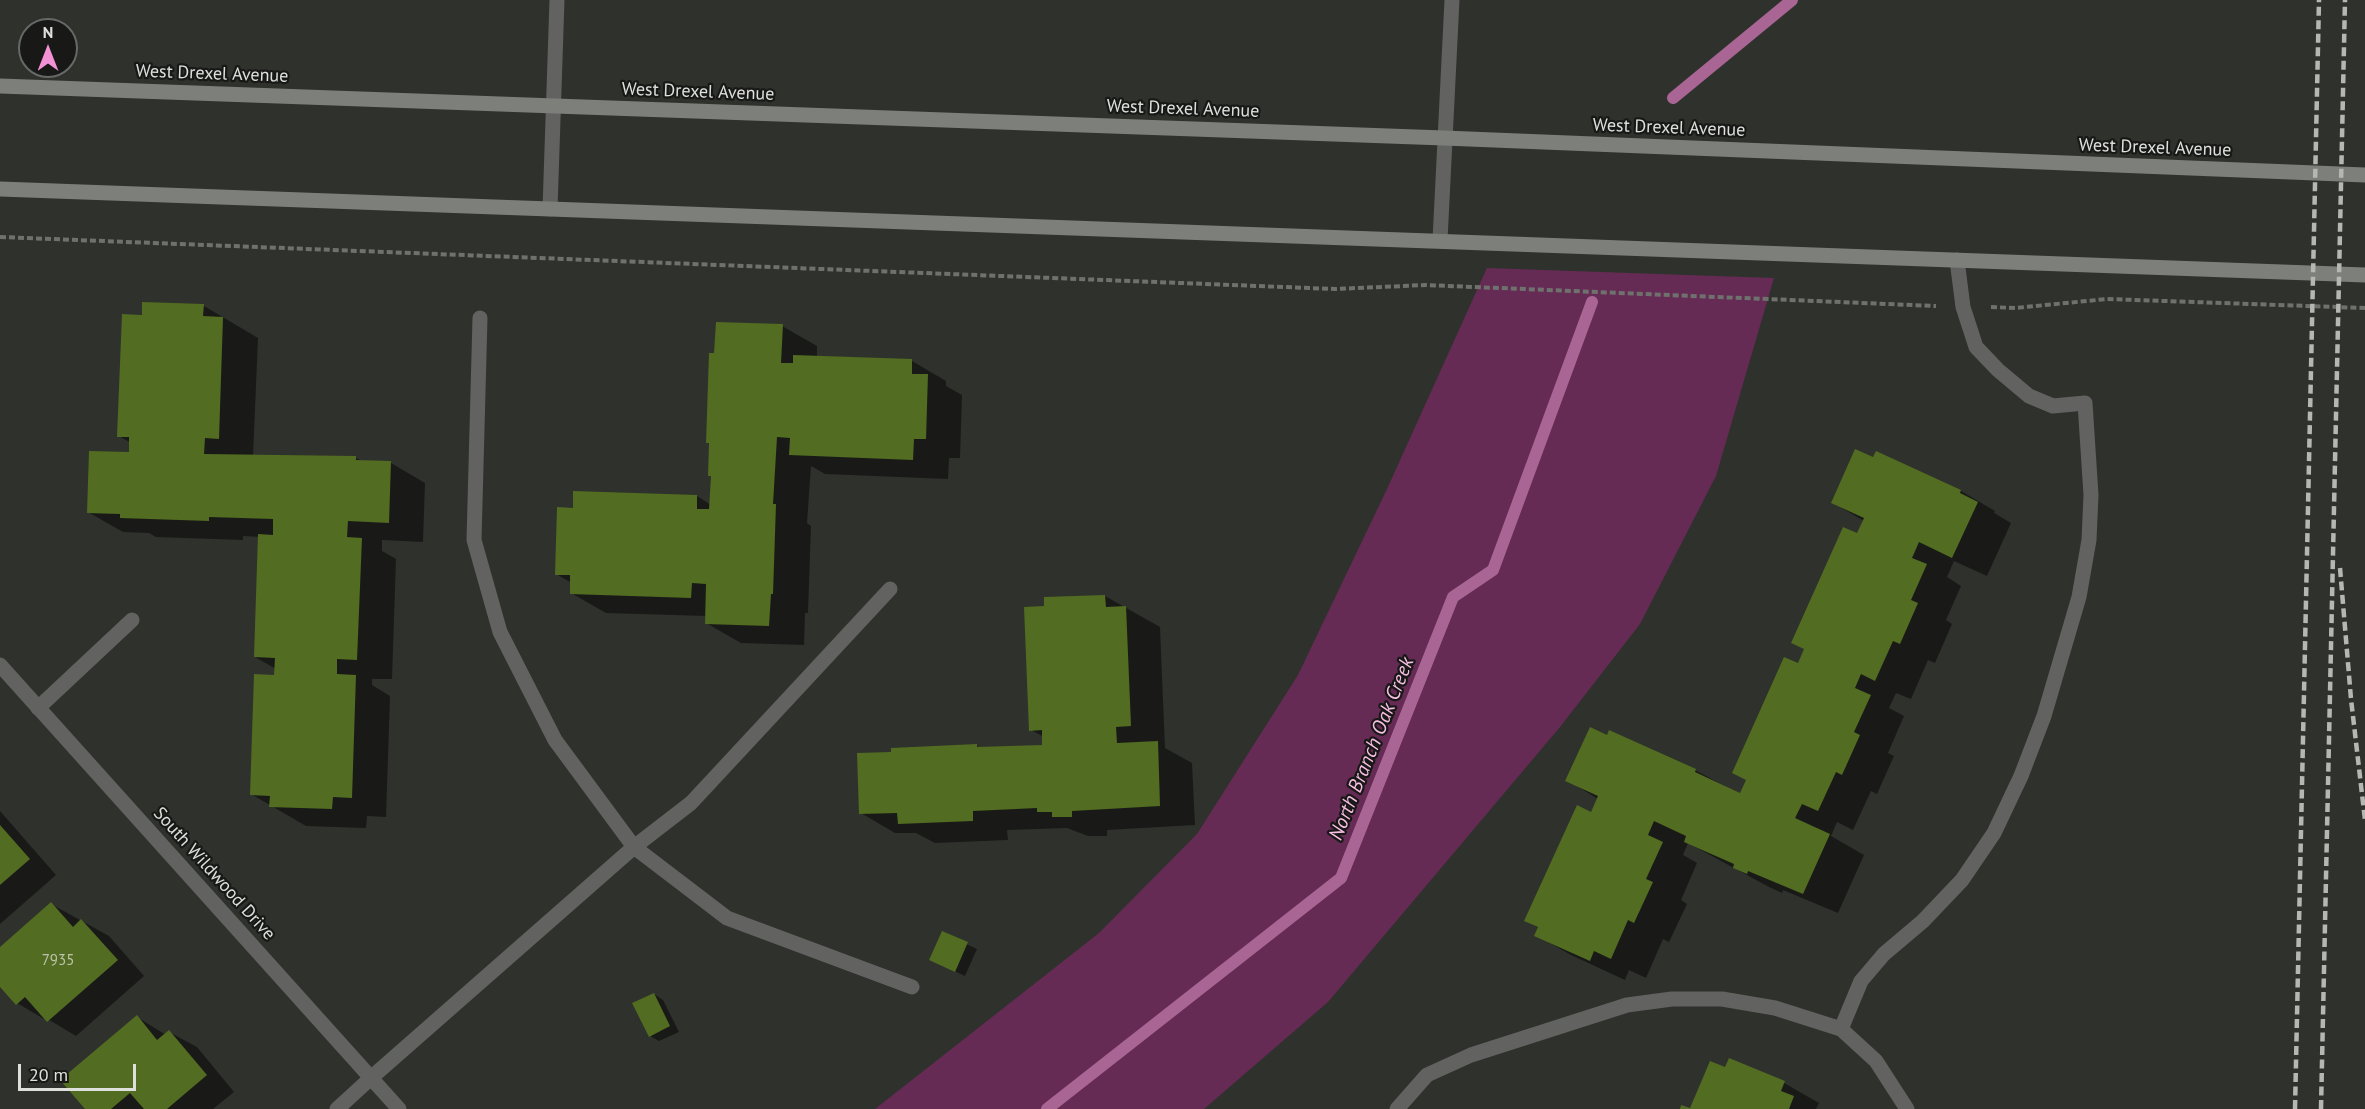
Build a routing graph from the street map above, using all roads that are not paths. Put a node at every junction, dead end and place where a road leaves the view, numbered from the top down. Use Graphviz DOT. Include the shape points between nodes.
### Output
graph roads {
  1 [pos="557,0"];
  2 [pos="1452,0"];
  3 [pos="0,86"];
  4 [pos="554,106"];
  5 [pos="1444,138"];
  6 [pos="2365,175"];
  7 [pos="0,189"];
  8 [pos="550,208"];
  9 [pos="1440,240"];
  10 [pos="1957,260"];
  11 [pos="2365,275"];
  12 [pos="480,318"];
  13 [pos="890,589"];
  14 [pos="132,620"];
  15 [pos="0,665"];
  16 [pos="38,708"];
  17 [pos="634,847"];
  18 [pos="912,987"];
  19 [pos="1841,1029"];
  20 [pos="372,1077"];
  21 [pos="337,1109"];
  22 [pos="399,1109"];
  23 [pos="1397,1109"];
  24 [pos="1907,1109"];
  1 -- 4 [label="street"];
  2 -- 5 [label="street"];
  3 -- 4 [label="street, West Drexel Avenue"];
  4 -- 5 [label="street, West Drexel Avenue"];
  4 -- 8 [label="street"];
  5 -- 6 [label="street, West Drexel Avenue"];
  5 -- 9 [label="street"];
  7 -- 8 [label="street"];
  8 -- 9 [label="street"];
  9 -- 10 [label="street"];
  10 -- 11 [label="street"];
  10 -- 19 [label="street" via="1963,307 1976,347 2029,396 2053,406 2085,403 2091,495 2089,540 2079,597 2044,716 1994,833 1962,880 1861,981"];
  12 -- 17 [label="street" via="474,540 500,632 555,740"];
  13 -- 17 [label="street" via="691,803"];
  14 -- 16 [label="street"];
  15 -- 16 [label="street, South Wildwood Drive"];
  16 -- 20 [label="street, South Wildwood Drive"];
  17 -- 18 [label="street" via="727,918"];
  17 -- 20 [label="street"];
  19 -- 23 [label="street" via="1775,1008 1722,999 1672,999 1627,1005 1471,1056 1427,1075"];
  19 -- 24 [label="street" via="1876,1061"];
  20 -- 21 [label="street"];
  20 -- 22 [label="street, South Wildwood Drive"];
}
